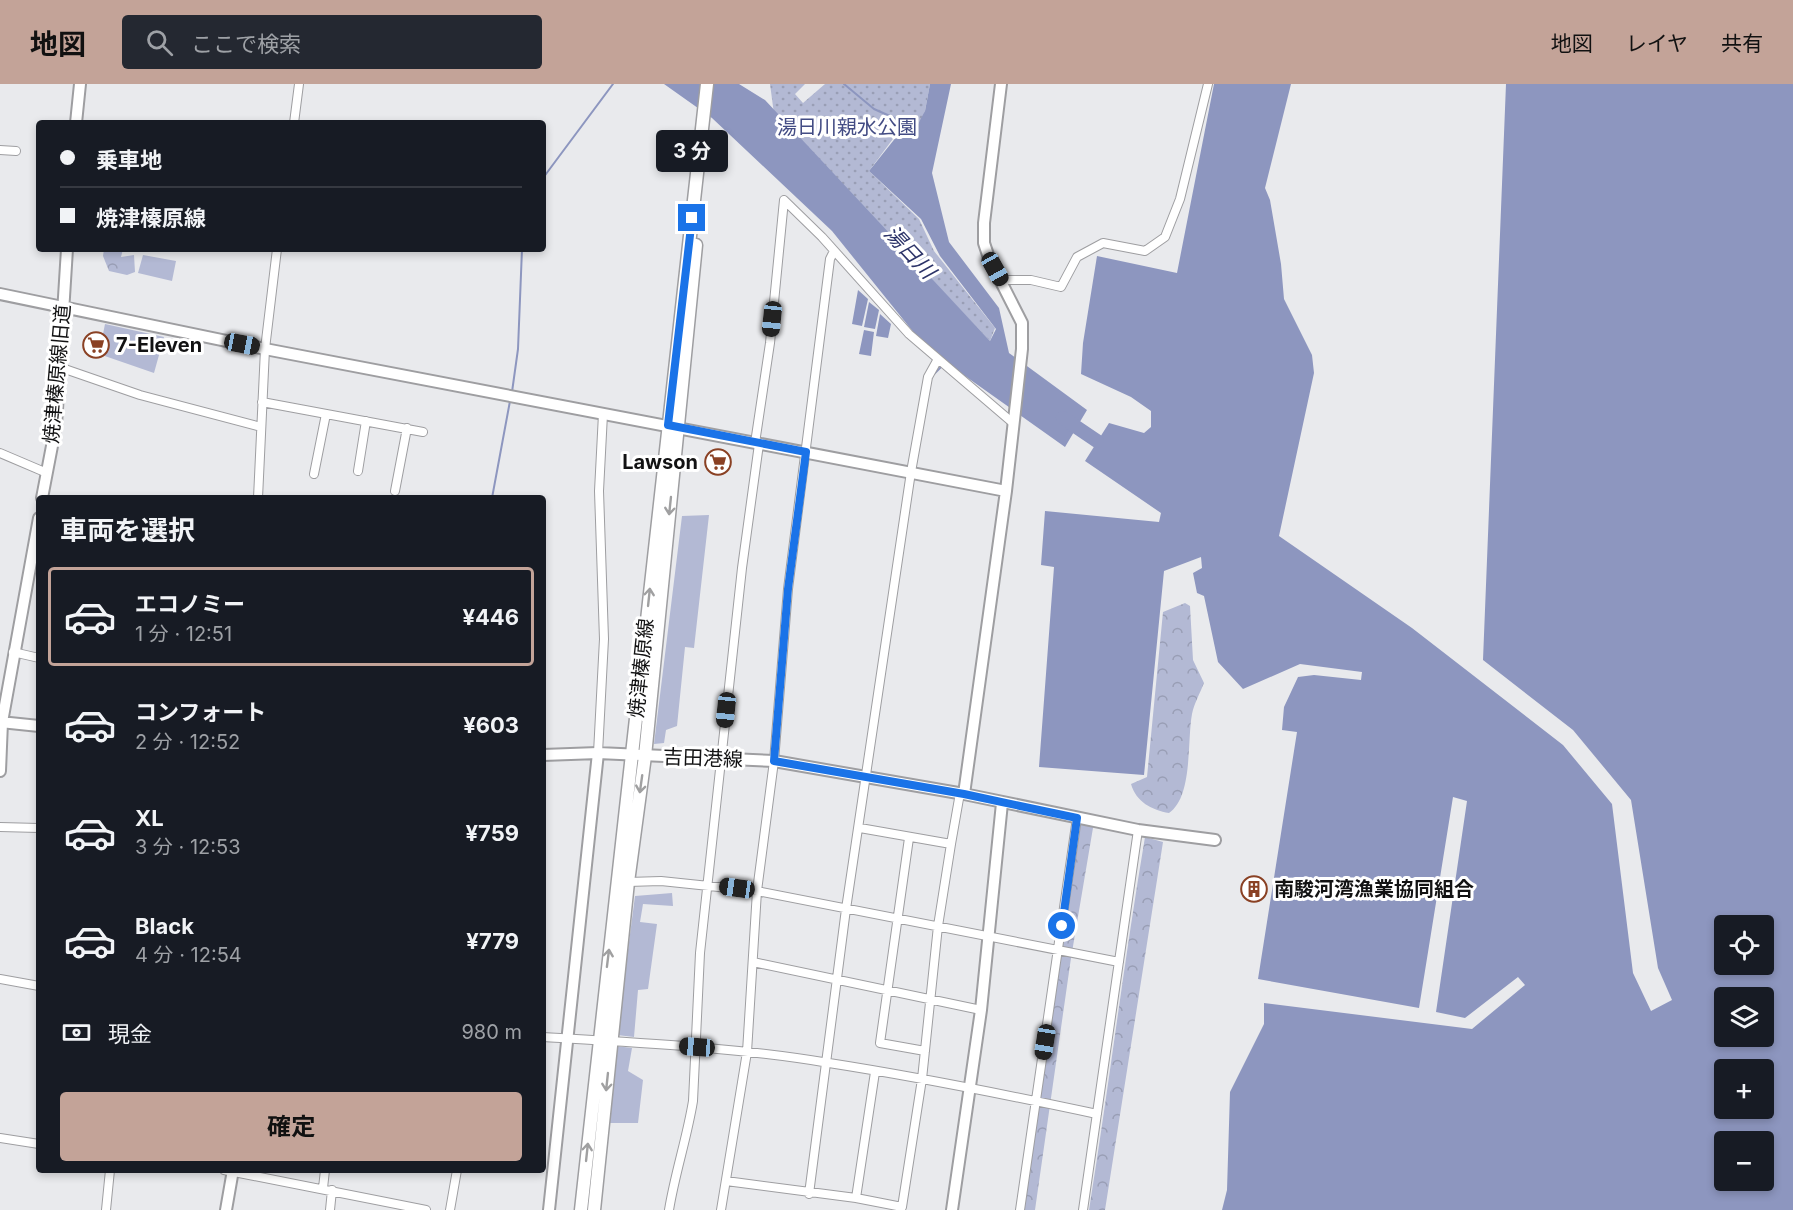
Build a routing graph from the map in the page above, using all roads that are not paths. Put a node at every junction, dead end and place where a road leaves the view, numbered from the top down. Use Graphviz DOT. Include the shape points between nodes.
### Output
graph roads {
  1 [pos="80,84"];
  2 [pos="299,84"];
  3 [pos="707,84"];
  4 [pos="1001,84"];
  5 [pos="1208,84"];
  6 [pos="76,120"];
  7 [pos="294,120"];
  8 [pos="0,150"];
  9 [pos="16,151"];
  10 [pos="834,251"];
  11 [pos="67,252"];
  12 [pos="277,252"];
  13 [pos="1001,280"];
  14 [pos="0,294"];
  15 [pos="63,309"];
  16 [pos="265,349"];
  17 [pos="938,358"];
  18 [pos="59,368"];
  19 [pos="262,402"];
  20 [pos="326,414"];
  21 [pos="603,414"];
  22 [pos="366,421"];
  23 [pos="1013,421"];
  24 [pos="673,426"];
  25 [pos="261,427"];
  26 [pos="407,428"];
  27 [pos="423,432"];
  28 [pos="757,443"];
  29 [pos="806,452"];
  30 [pos="0,453"];
  31 [pos="358,471"];
  32 [pos="911,472"];
  33 [pos="47,473"];
  34 [pos="314,474"];
  35 [pos="395,491"];
  36 [pos="1006,491"];
  37 [pos="43,495"];
  38 [pos="258,495"];
  39 [pos="36,535"];
  40 [pos="13,652"];
  41 [pos="36,657"];
  42 [pos="1,722"];
  43 [pos="36,726"];
  44 [pos="598,753"];
  45 [pos="546,755"];
  46 [pos="632,755"];
  47 [pos="645,756"];
  48 [pos="721,758"];
  49 [pos="774,761"];
  50 [pos="0,771"];
  51 [pos="866,777"];
  52 [pos="962,793"];
  53 [pos="1002,803"];
  54 [pos="1077,818"];
  55 [pos="0,827"];
  56 [pos="36,828"];
  57 [pos="860,828"];
  58 [pos="1138,830"];
  59 [pos="909,838"];
  60 [pos="1215,840"];
  61 [pos="951,844"];
  62 [pos="628,882"];
  63 [pos="708,884"];
  64 [pos="757,891"];
  65 [pos="846,909"];
  66 [pos="898,918"];
  67 [pos="938,926"];
  68 [pos="989,936"];
  69 [pos="1059,948"];
  70 [pos="753,962"];
  71 [pos="1119,962"];
  72 [pos="0,979"];
  73 [pos="838,979"];
  74 [pos="36,985"];
  75 [pos="887,991"];
  76 [pos="930,999"];
  77 [pos="981,1010"];
  78 [pos="546,1036"];
  79 [pos="569,1038"];
  80 [pos="605,1040"];
  81 [pos="697,1047"];
  82 [pos="925,1051"];
  83 [pos="747,1052"];
  84 [pos="828,1063"];
  85 [pos="875,1072"];
  86 [pos="922,1079"];
  87 [pos="971,1087"];
  88 [pos="1036,1101"];
  89 [pos="1097,1114"];
  90 [pos="0,1138"];
  91 [pos="36,1144"];
  92 [pos="110,1173"];
  93 [pos="230,1173"];
  94 [pos="241,1173"];
  95 [pos="325,1173"];
  96 [pos="456,1173"];
  97 [pos="726,1181"];
  98 [pos="327,1189"];
  99 [pos="809,1194"];
  100 [pos="856,1198"];
  101 [pos="106,1210"];
  102 [pos="226,1210"];
  103 [pos="330,1210"];
  104 [pos="426,1210"];
  105 [pos="450,1210"];
  106 [pos="549,1210"];
  107 [pos="581,1210"];
  108 [pos="594,1210"];
  109 [pos="669,1210"];
  110 [pos="721,1210"];
  111 [pos="952,1210"];
  112 [pos="1020,1210"];
  113 [pos="1083,1210"];
  1 -- 6 [label="street"];
  2 -- 7 [label="street"];
  3 -- 24 [label="main road, 焼津榛原線" via="694,283"];
  4 -- 13 [label="street" via="984,223 984,243"];
  5 -- 13 [label="street" via="1180,199 1165,237 1145,250 1103,243 1077,257 1061,287 1031,280"];
  8 -- 9 [label="street"];
  10 -- 17 [label="street" via="909,334"];
  10 -- 28 [label="street" via="784,200"];
  10 -- 29 [label="street"];
  11 -- 15 [label="street, 焼津榛原線旧道"];
  12 -- 16 [label="street"];
  13 -- 23 [label="street" via="1022,323"];
  14 -- 15 [label="street"];
  15 -- 16 [label="street"];
  15 -- 18 [label="street, 焼津榛原線旧道"];
  16 -- 19 [label="street"];
  16 -- 21 [label="street"];
  17 -- 23 [label="street"];
  17 -- 32 [label="street" via="928,377"];
  18 -- 25 [label="street" via="140,395"];
  18 -- 33 [label="street, 焼津榛原線旧道" via="56,425"];
  19 -- 20 [label="street"];
  19 -- 25 [label="street"];
  20 -- 22 [label="street"];
  20 -- 34 [label="street"];
  21 -- 24 [label="street"];
  21 -- 44 [label="street" via="599,491 604,639"];
  22 -- 26 [label="street"];
  22 -- 31 [label="street"];
  23 -- 36 [label="street"];
  24 -- 28 [label="street"];
  46 -- 24 [label="main road, 焼津榛原線, one-way"];
  24 -- 47 [label="main road, 焼津榛原線, one-way"];
  25 -- 38 [label="street"];
  26 -- 27 [label="street"];
  26 -- 35 [label="street"];
  28 -- 29 [label="street"];
  28 -- 48 [label="street"];
  29 -- 32 [label="street"];
  29 -- 49 [label="street" via="788,589"];
  30 -- 33 [label="street"];
  32 -- 36 [label="street"];
  32 -- 51 [label="street"];
  33 -- 37 [label="street, 焼津榛原線旧道"];
  36 -- 52 [label="street"];
  39 -- 40 [label="street"];
  40 -- 41 [label="street"];
  40 -- 42 [label="street"];
  42 -- 43 [label="street"];
  42 -- 50 [label="street"];
  44 -- 45 [label="street, 吉田港線"];
  44 -- 46 [label="street, 吉田港線"];
  44 -- 79 [label="street"];
  46 -- 47 [label="street, 吉田港線"];
  80 -- 46 [label="main road, 焼津榛原線, one-way"];
  47 -- 48 [label="street, 吉田港線"];
  47 -- 62 [label="main road, 焼津榛原線, one-way"];
  48 -- 49 [label="street, 吉田港線"];
  48 -- 63 [label="street"];
  49 -- 51 [label="street, 吉田港線"];
  49 -- 64 [label="street"];
  51 -- 52 [label="street, 吉田港線"];
  51 -- 57 [label="street"];
  52 -- 53 [label="street, 吉田港線"];
  52 -- 61 [label="street"];
  53 -- 54 [label="street, 吉田港線"];
  53 -- 68 [label="street"];
  54 -- 58 [label="street, 吉田港線"];
  54 -- 69 [label="street"];
  55 -- 56 [label="street"];
  57 -- 59 [label="street"];
  57 -- 65 [label="street"];
  58 -- 60 [label="street, 吉田港線"];
  58 -- 71 [label="street"];
  59 -- 61 [label="street"];
  59 -- 66 [label="street"];
  61 -- 67 [label="street"];
  62 -- 63 [label="street"];
  62 -- 80 [label="main road, 焼津榛原線"];
  63 -- 64 [label="street"];
  63 -- 81 [label="street" via="699,953"];
  64 -- 65 [label="street"];
  64 -- 70 [label="street"];
  65 -- 66 [label="street"];
  65 -- 73 [label="street"];
  66 -- 67 [label="street"];
  66 -- 75 [label="street"];
  67 -- 68 [label="street"];
  67 -- 76 [label="street"];
  68 -- 69 [label="street"];
  68 -- 77 [label="street"];
  69 -- 71 [label="street"];
  69 -- 88 [label="street"];
  70 -- 73 [label="street"];
  70 -- 83 [label="street"];
  71 -- 89 [label="street"];
  72 -- 74 [label="street"];
  73 -- 75 [label="street"];
  73 -- 84 [label="street"];
  75 -- 76 [label="street"];
  75 -- 82 [label="street" via="880,1043"];
  76 -- 77 [label="street"];
  76 -- 82 [label="street"];
  77 -- 87 [label="street"];
  78 -- 79 [label="street"];
  79 -- 80 [label="street"];
  79 -- 106 [label="street"];
  80 -- 81 [label="street"];
  107 -- 80 [label="main road, 焼津榛原線, one-way"];
  80 -- 108 [label="main road, 焼津榛原線, one-way"];
  81 -- 83 [label="street"];
  81 -- 109 [label="street" via="690,1124 675,1170"];
  82 -- 86 [label="street"];
  83 -- 84 [label="street"];
  83 -- 97 [label="street"];
  84 -- 85 [label="street"];
  84 -- 99 [label="street"];
  85 -- 86 [label="street"];
  85 -- 100 [label="street"];
  86 -- 87 [label="street"];
  86 -- 100 [label="street" via="902,1207"];
  87 -- 88 [label="street"];
  87 -- 111 [label="street"];
  88 -- 89 [label="street"];
  88 -- 112 [label="street"];
  89 -- 113 [label="street"];
  90 -- 91 [label="street"];
  92 -- 101 [label="street"];
  93 -- 102 [label="street"];
  94 -- 98 [label="street"];
  95 -- 98 [label="street"];
  96 -- 105 [label="street"];
  97 -- 99 [label="street"];
  97 -- 110 [label="street"];
  98 -- 103 [label="street"];
  98 -- 104 [label="street"];
  99 -- 100 [label="street"];
}
